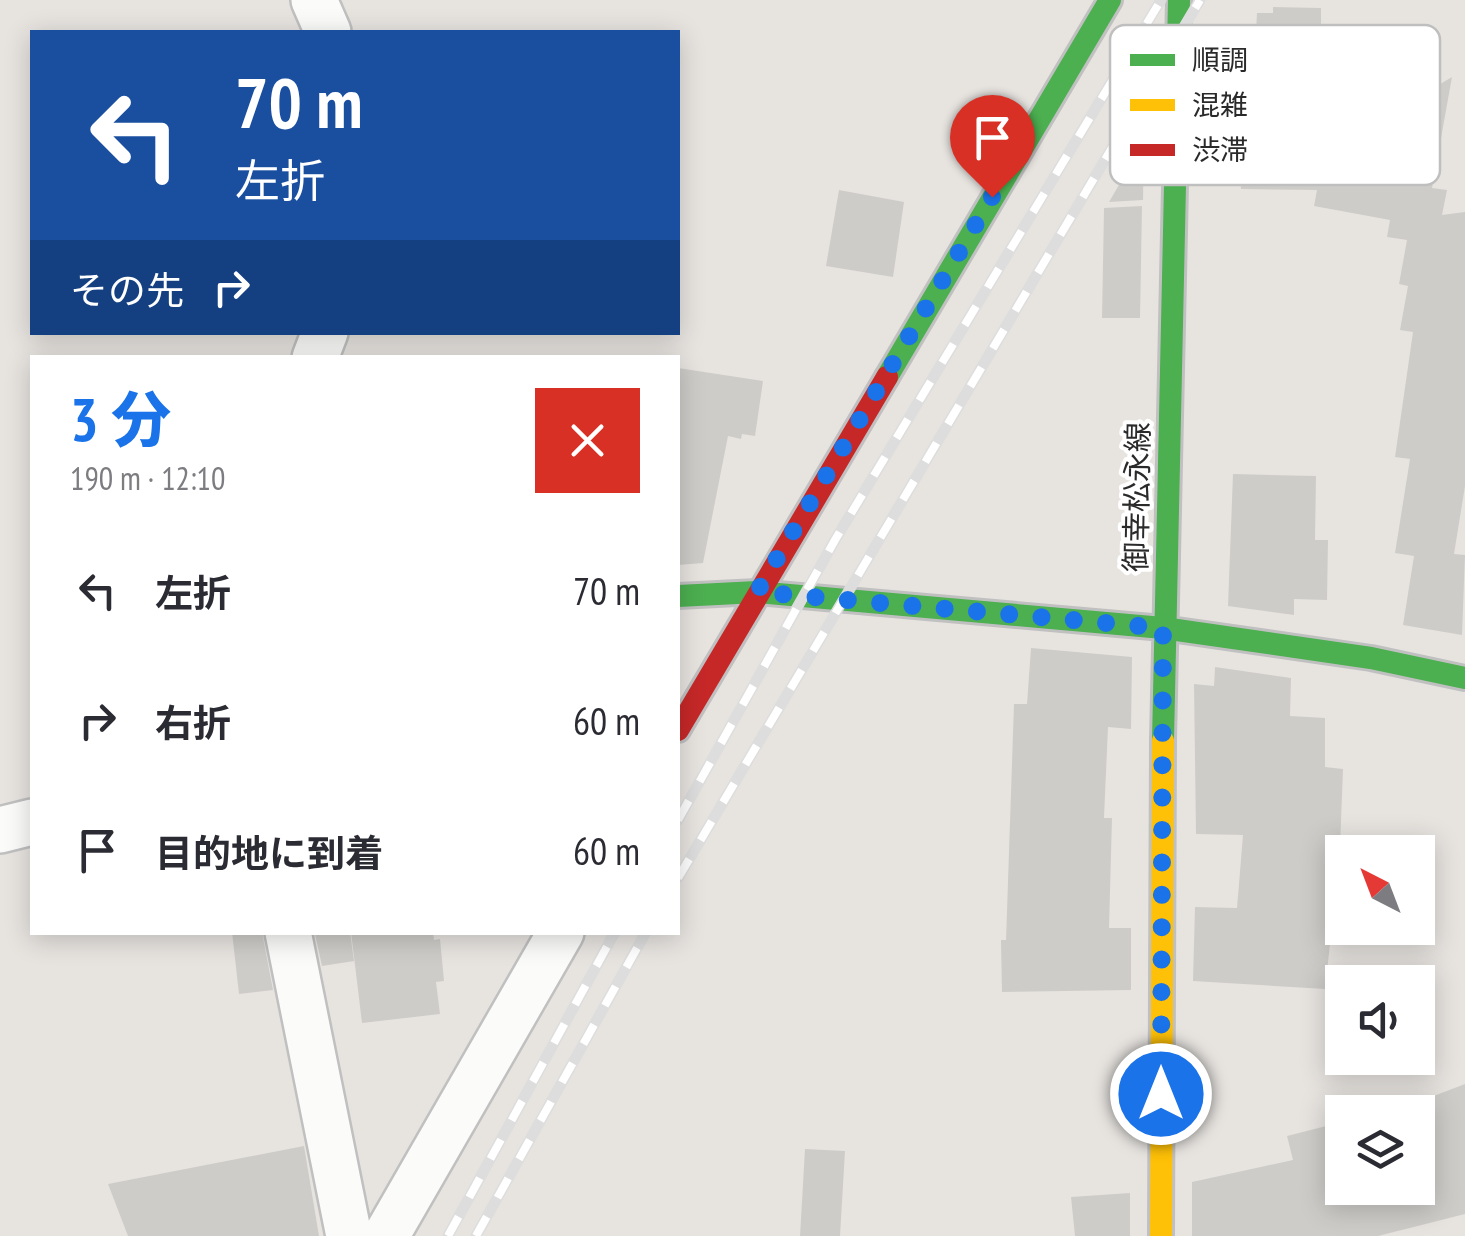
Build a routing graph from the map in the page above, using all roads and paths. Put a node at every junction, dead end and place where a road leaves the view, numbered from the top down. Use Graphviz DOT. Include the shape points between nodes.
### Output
graph roads {
  1 [pos="314,0"];
  2 [pos="1110,0"];
  3 [pos="1179,0"];
  4 [pos="1178,25"];
  5 [pos="327,30"];
  6 [pos="1174,185"];
  7 [pos="757,592"];
  8 [pos="680,596"];
  9 [pos="1163,628"];
  10 [pos="1465,678"];
  11 [pos="680,727"];
  12 [pos="30,822"];
  13 [pos="0,830"];
  14 [pos="289,935"];
  15 [pos="559,935"];
  16 [pos="349,1236"];
  17 [pos="386,1236"];
  18 [pos="1161,1236"];
  1 -- 5 [label="street"];
  2 -- 7 [label="street"];
  3 -- 4 [label="street, 御幸松永線"];
  6 -- 9 [label="street, 御幸松永線"];
  7 -- 8 [label="street"];
  7 -- 9 [label="street"];
  7 -- 11 [label="street"];
  9 -- 10 [label="street"];
  9 -- 18 [label="street, 御幸松永線"];
  12 -- 13 [label="street"];
  14 -- 16 [label="street"];
  15 -- 17 [label="street"];
}
